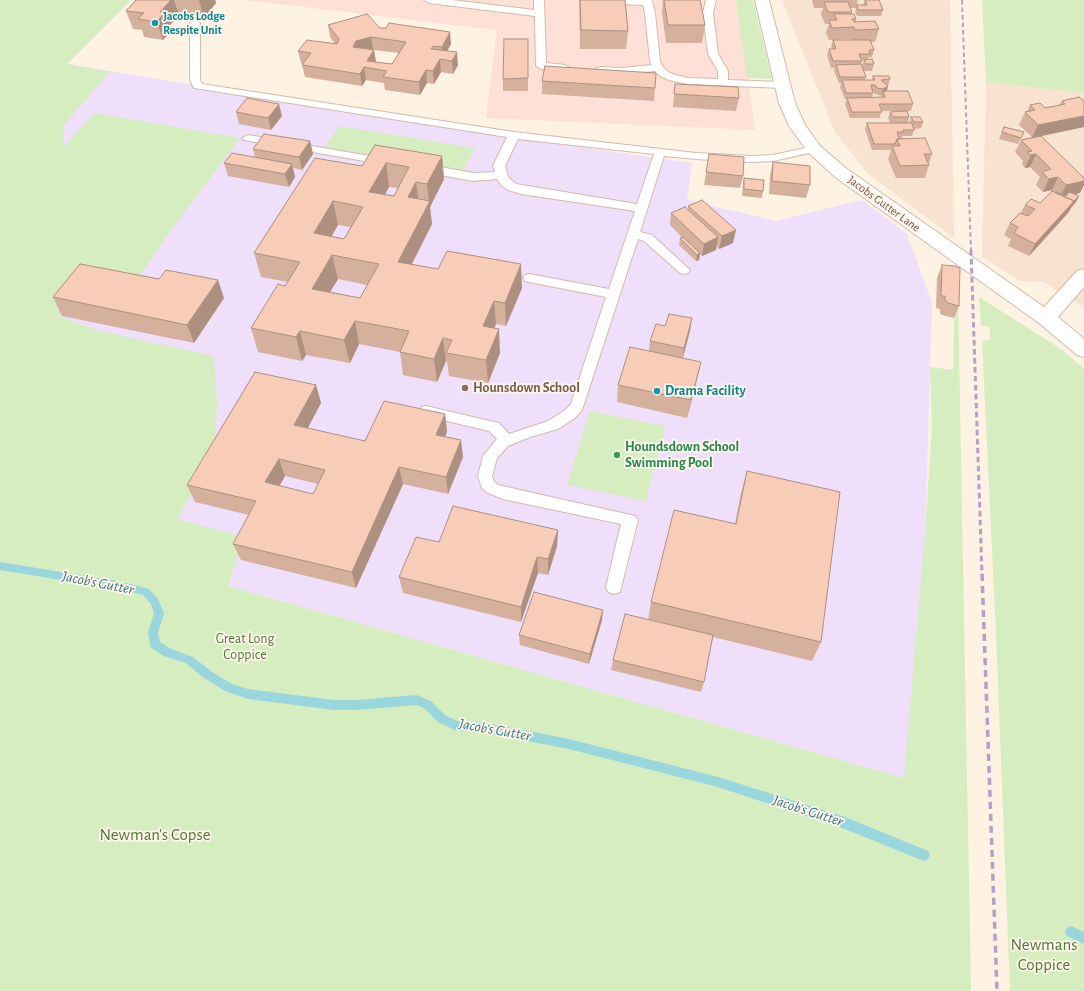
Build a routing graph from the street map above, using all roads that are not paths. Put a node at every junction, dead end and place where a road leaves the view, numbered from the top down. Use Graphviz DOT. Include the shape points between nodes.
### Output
graph roads {
  1 [pos="429,0"];
  2 [pos="539,0"];
  3 [pos="589,0"];
  4 [pos="710,0"];
  5 [pos="762,0"];
  6 [pos="648,1"];
  7 [pos="540,14"];
  8 [pos="195,23"];
  9 [pos="658,68"];
  10 [pos="579,69"];
  11 [pos="594,70"];
  12 [pos="724,82"];
  13 [pos="782,85"];
  14 [pos="514,135"];
  15 [pos="248,138"];
  16 [pos="814,148"];
  17 [pos="660,152"];
  18 [pos="396,163"];
  19 [pos="412,166"];
  20 [pos="500,174"];
  21 [pos="642,208"];
  22 [pos="633,234"];
  23 [pos="684,270"];
  24 [pos="1084,275"];
  25 [pos="529,278"];
  26 [pos="614,294"];
  27 [pos="1046,318"];
  28 [pos="1084,350"];
  29 [pos="410,408"];
  30 [pos="507,441"];
  31 [pos="614,588"];
  1 -- 7 [label="lane"];
  2 -- 7 [label="lane"];
  3 -- 6 [label="lane"];
  4 -- 12 [label="lane" via="708,14 713,54 723,71"];
  5 -- 13 [label="street, Jacobs Gutter Lane"];
  6 -- 9 [label="lane"];
  7 -- 10 [label="lane" via="541,66"];
  8 -- 14 [label="lane" via="195,80 198,86"];
  9 -- 11 [label="lane"];
  9 -- 12 [label="lane" via="673,78"];
  12 -- 13 [label="lane"];
  13 -- 16 [label="street, Jacobs Gutter Lane" via="796,123"];
  14 -- 17 [label="lane"];
  14 -- 20 [label="lane" via="499,166"];
  15 -- 18 [label="lane"];
  16 -- 17 [label="lane" via="773,158 751,159"];
  16 -- 27 [label="street, Jacobs Gutter Lane" via="841,173 871,195"];
  17 -- 21 [label="lane"];
  19 -- 20 [label="lane" via="473,176"];
  20 -- 21 [label="lane" via="506,183 521,190"];
  21 -- 22 [label="lane"];
  22 -- 23 [label="lane" via="648,238"];
  22 -- 26 [label="lane"];
  24 -- 27 [label="street"];
  25 -- 26 [label="lane"];
  26 -- 30 [label="lane" via="577,406 553,425"];
  27 -- 28 [label="street, Jacobs Gutter Lane"];
  29 -- 30 [label="lane" via="494,427"];
  30 -- 31 [label="lane" via="496,448 490,456 485,476 487,484 493,489 630,520"];
}
